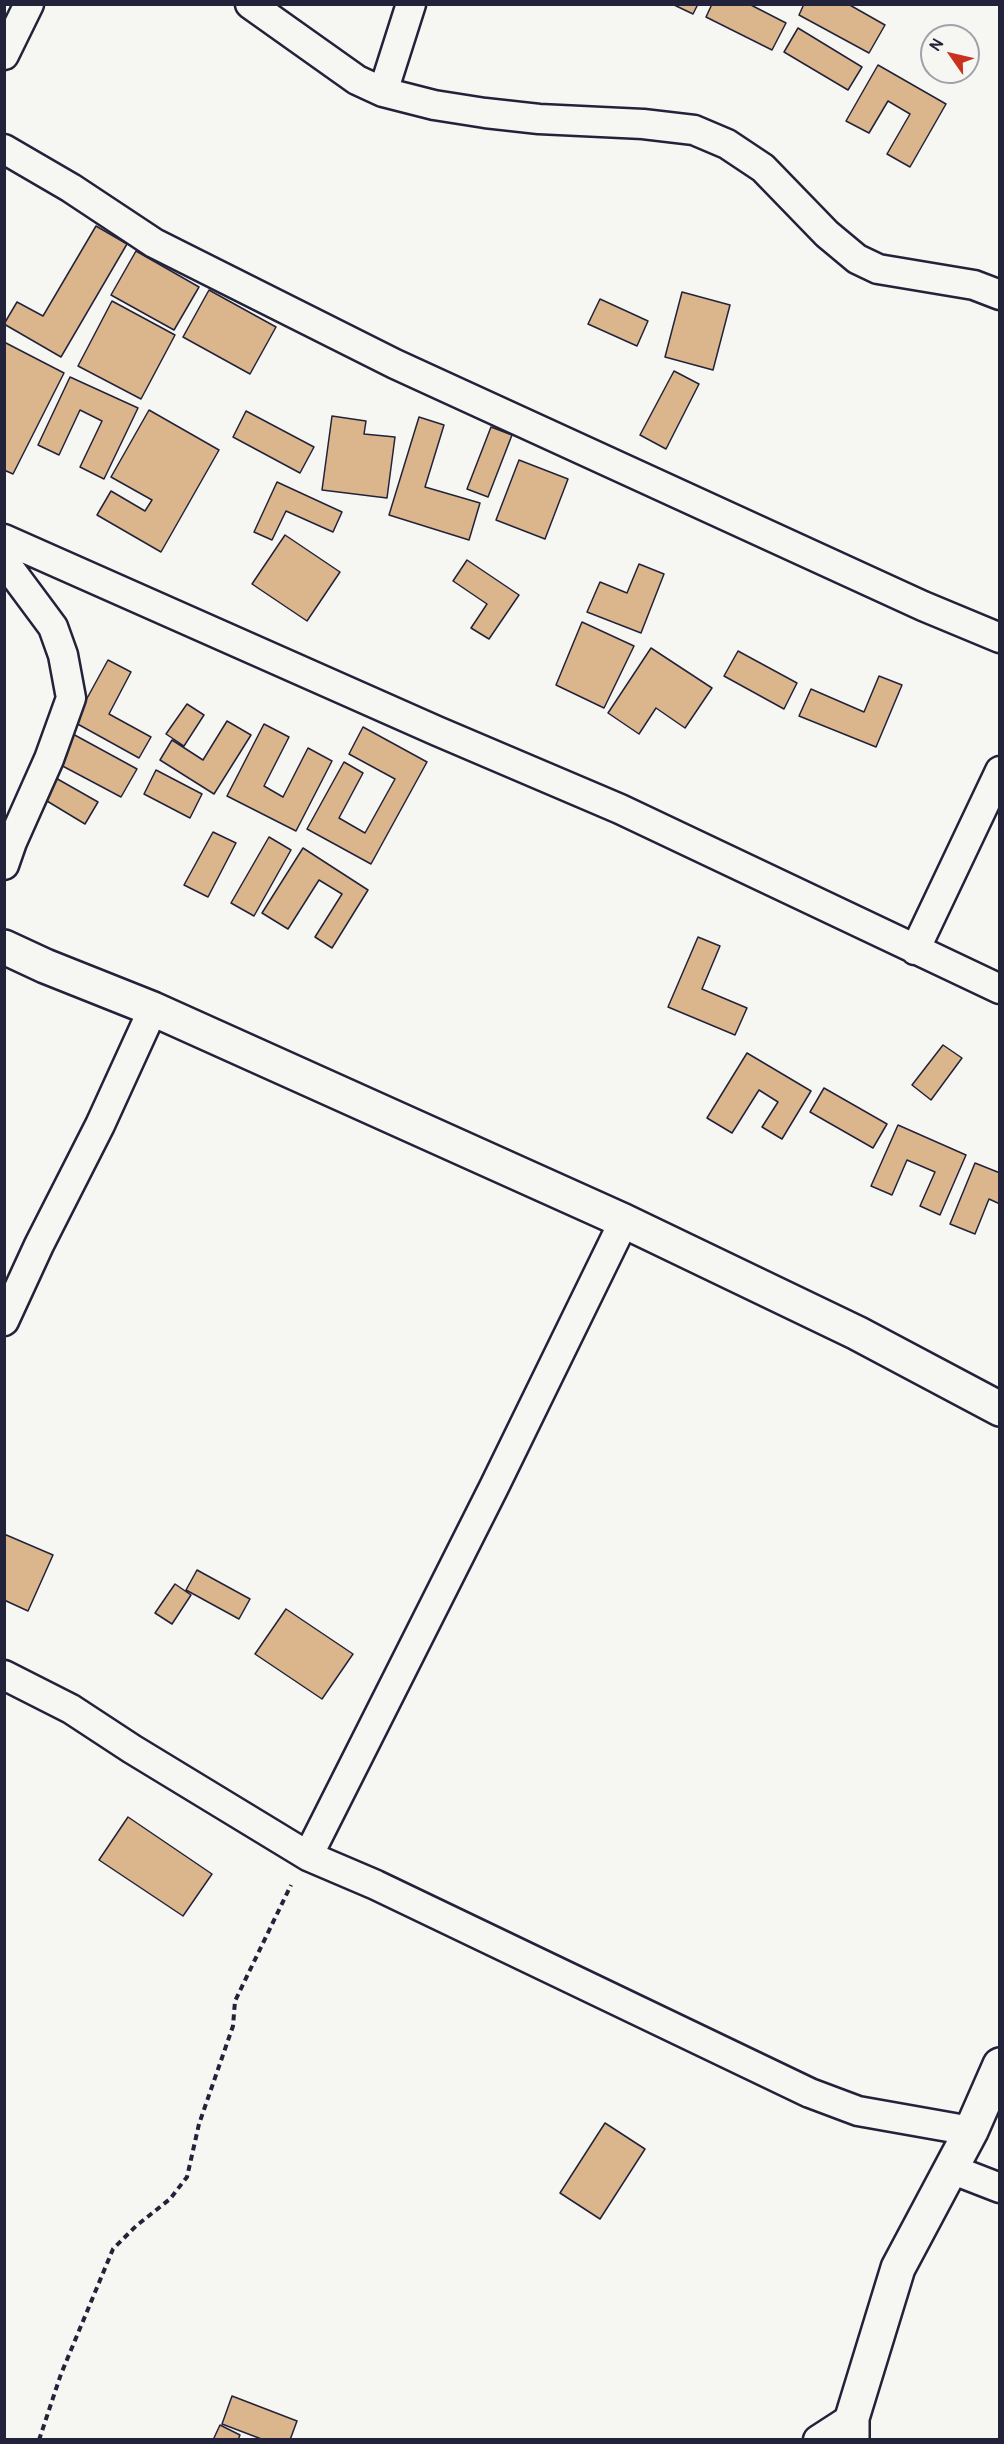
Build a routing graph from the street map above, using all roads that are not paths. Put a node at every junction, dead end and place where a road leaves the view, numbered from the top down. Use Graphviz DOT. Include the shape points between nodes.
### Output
graph roads {
  1 [pos="29,4"];
  2 [pos="250,4"];
  3 [pos="411,4"];
  4 [pos="4,55"];
  5 [pos="382,92"];
  6 [pos="4,149"];
  7 [pos="999,295"];
  8 [pos="4,539"];
  9 [pos="4,561"];
  10 [pos="999,638"];
  11 [pos="999,771"];
  12 [pos="4,865"];
  13 [pos="4,947"];
  14 [pos="915,950"];
  15 [pos="999,989"];
  16 [pos="153,1008"];
  17 [pos="624,1221"];
  18 [pos="4,1321"];
  19 [pos="999,1409"];
  20 [pos="4,1675"];
  21 [pos="303,1853"];
  22 [pos="999,2065"];
  23 [pos="971,2131"];
  24 [pos="951,2169"];
  25 [pos="999,2188"];
  26 [pos="852,2429"];
  27 [pos="818,2439"];
  1 -- 4 [label="street"];
  2 -- 5 [label="street" via="357,80"];
  3 -- 5 [label="street"];
  5 -- 7 [label="street" via="485,113 694,130 727,144 763,168 857,259 878,269 974,285"];
  6 -- 10 [label="street" via="154,243 396,364"];
  8 -- 14 [label="street" via="620,809"];
  9 -- 12 [label="street" via="53,627 71,698"];
  11 -- 14 [label="street"];
  13 -- 16 [label="street"];
  14 -- 15 [label="street"];
  16 -- 17 [label="street"];
  16 -- 18 [label="street"];
  17 -- 19 [label="street" via="857,1333"];
  17 -- 21 [label="street" via="489,1498"];
  20 -- 21 [label="street" via="71,1709"];
  21 -- 23 [label="street" via="810,2093 858,2111"];
  22 -- 23 [label="street"];
  23 -- 24 [label="street"];
  24 -- 25 [label="street"];
  24 -- 26 [label="street" via="898,2268"];
  26 -- 27 [label="street"];
}
